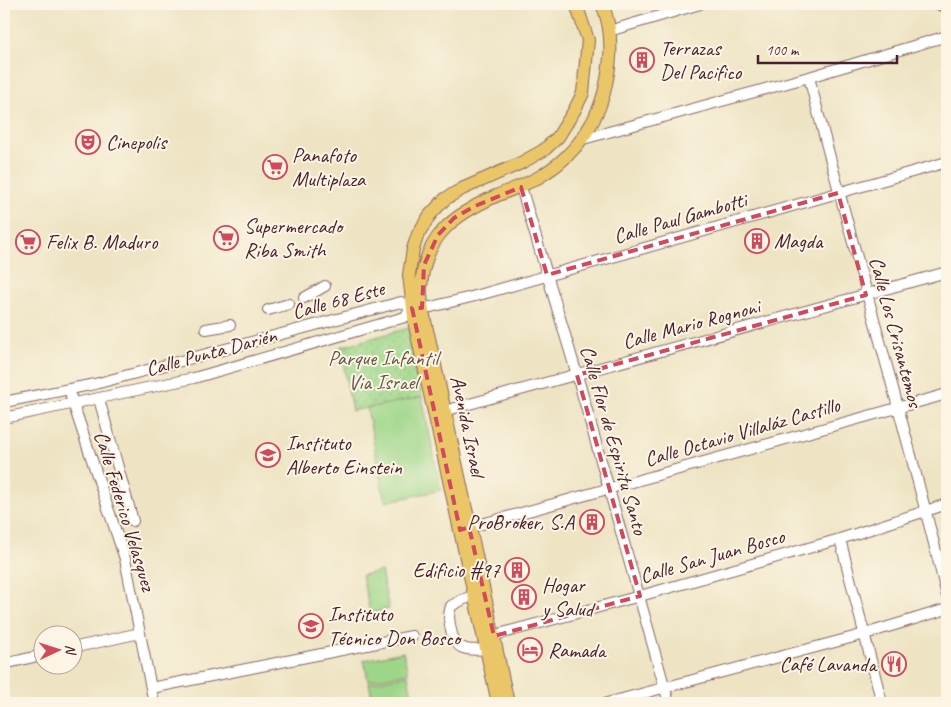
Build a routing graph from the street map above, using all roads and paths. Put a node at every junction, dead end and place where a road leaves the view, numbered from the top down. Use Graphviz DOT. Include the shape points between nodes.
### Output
graph roads {
  1 [pos="576,4"];
  2 [pos="602,4"];
  3 [pos="700,4"];
  4 [pos="940,4"];
  5 [pos="947,7"];
  6 [pos="609,31"];
  7 [pos="947,36"];
  8 [pos="809,78"];
  9 [pos="583,139"];
  10 [pos="947,162"];
  11 [pos="521,187"];
  12 [pos="838,193"];
  13 [pos="947,272"];
  14 [pos="547,275"];
  15 [pos="326,286"];
  16 [pos="866,295"];
  17 [pos="304,298"];
  18 [pos="289,304"];
  19 [pos="417,308"];
  20 [pos="268,310"];
  21 [pos="353,315"];
  22 [pos="230,325"];
  23 [pos="206,330"];
  24 [pos="358,330"];
  25 [pos="577,374"];
  26 [pos="69,389"];
  27 [pos="947,394"];
  28 [pos="99,399"];
  29 [pos="4,402"];
  30 [pos="72,402"];
  31 [pos="897,408"];
  32 [pos="444,411"];
  33 [pos="4,418"];
  34 [pos="608,489"];
  35 [pos="947,504"];
  36 [pos="926,510"];
  37 [pos="133,521"];
  38 [pos="465,529"];
  39 [pos="840,539"];
  40 [pos="475,595"];
  41 [pos="640,596"];
  42 [pos="947,596"];
  43 [pos="947,609"];
  44 [pos="140,633"];
  45 [pos="865,634"];
  46 [pos="412,636"];
  47 [pos="488,641"];
  48 [pos="82,646"];
  49 [pos="32,657"];
  50 [pos="4,664"];
  51 [pos="665,687"];
  52 [pos="151,688"];
  53 [pos="154,703"];
  54 [pos="498,703"];
  55 [pos="508,703"];
  56 [pos="607,703"];
  57 [pos="669,703"];
  58 [pos="882,703"];
  1 -- 19 [label="main road, Avenida Israel" via="588,40 583,92 574,111 558,136 544,150 462,189 445,199 430,215 418,234 409,275"];
  2 -- 6 [label="main road, Avenida Israel"];
  3 -- 6 [label="street"];
  4 -- 5 [label="main road"];
  6 -- 9 [label="main road, Avenida Israel" via="611,58 604,96"];
  7 -- 8 [label="street"];
  8 -- 9 [label="street"];
  8 -- 12 [label="street, Calle Los Crisantemos"];
  9 -- 11 [label="main road, Avenida Israel" via="561,163"];
  10 -- 12 [label="street, Calle Paul Gambotti"];
  11 -- 14 [label="street, Calle Flor de Espiritu Santo"];
  11 -- 19 [label="main road, Avenida Israel" via="473,207 454,218 438,235 424,265"];
  12 -- 14 [label="street, Calle Paul Gambotti"];
  12 -- 16 [label="street, Calle Los Crisantemos"];
  13 -- 16 [label="street, Calle Mario Rognoni"];
  14 -- 19 [label="street, Calle Paul Gambotti" via="479,295"];
  14 -- 25 [label="street, Calle Flor de Espiritu Santo"];
  15 -- 17 [label="street"];
  16 -- 25 [label="street, Calle Mario Rognoni"];
  16 -- 31 [label="street, Calle Los Crisantemos"];
  18 -- 20 [label="street"];
  19 -- 21 [label="street, Calle 68 Este" via="401,302"];
  19 -- 24 [label="street, Calle Punta Darién" via="405,317"];
  19 -- 32 [label="main road, Avenida Israel"];
  19 -- 38 [label="main road, Avenida Israel"];
  21 -- 24 [label="street"];
  21 -- 26 [label="street, Calle 68 Este"];
  22 -- 23 [label="street"];
  24 -- 28 [label="street, Calle Punta Darién" via="194,378"];
  25 -- 32 [label="street, Calle Mario Rognoni"];
  25 -- 34 [label="street, Calle Flor de Espiritu Santo"];
  26 -- 29 [label="street"];
  26 -- 30 [label="street, Calle Federico Velasquez"];
  27 -- 31 [label="street, Calle Octavio Villaláz Castillo"];
  28 -- 30 [label="street, Calle Punta Darién"];
  28 -- 37 [label="street"];
  30 -- 33 [label="street, Calle Punta Darién"];
  30 -- 44 [label="street, Calle Federico Velasquez" via="125,559"];
  31 -- 34 [label="street, Calle Octavio Villaláz Castillo"];
  31 -- 36 [label="street, Calle Los Crisantemos"];
  32 -- 38 [label="main road, Avenida Israel"];
  34 -- 38 [label="street, Calle Octavio Villaláz Castillo"];
  34 -- 41 [label="street, Calle Flor de Espiritu Santo"];
  35 -- 36 [label="street, Calle San Juan Bosco"];
  36 -- 39 [label="street, Calle San Juan Bosco"];
  36 -- 42 [label="street, Calle Los Crisantemos"];
  38 -- 40 [label="main road, Avenida Israel"];
  38 -- 47 [label="main road, Avenida Israel"];
  39 -- 41 [label="street, Calle San Juan Bosco"];
  39 -- 45 [label="street"];
  40 -- 47 [label="main road, Avenida Israel"];
  40 -- 47 [label="street, Calle San Juan Bosco" via="451,606 448,616 453,640 462,648 473,650"];
  41 -- 47 [label="street, Calle San Juan Bosco"];
  41 -- 51 [label="street, Calle Flor de Espiritu Santo"];
  43 -- 45 [label="street"];
  44 -- 48 [label="street"];
  44 -- 52 [label="street, Calle Federico Velasquez"];
  45 -- 51 [label="street"];
  45 -- 58 [label="street"];
  46 -- 52 [label="street"];
  47 -- 54 [label="main road, Avenida Israel"];
  47 -- 55 [label="main road, Avenida Israel"];
  49 -- 50 [label="street"];
  51 -- 56 [label="street"];
  51 -- 57 [label="street, Calle Flor de Espiritu Santo"];
  52 -- 53 [label="street, Calle Federico Velasquez"];
}
